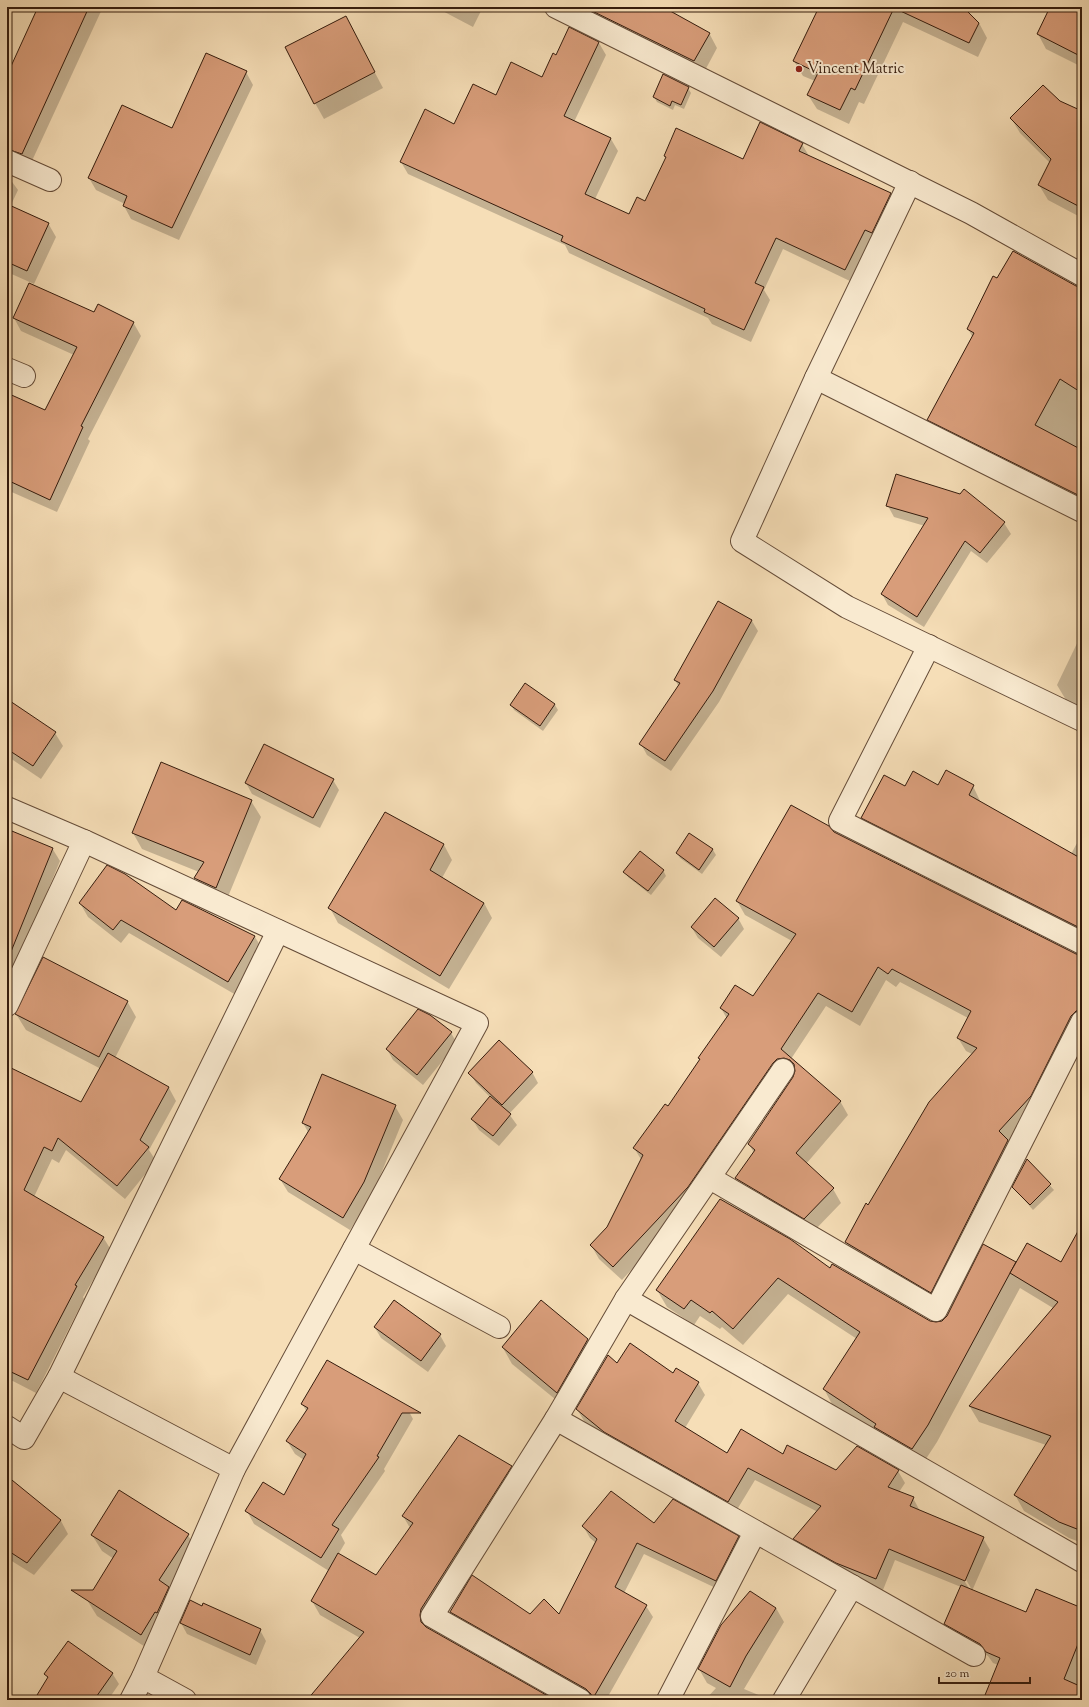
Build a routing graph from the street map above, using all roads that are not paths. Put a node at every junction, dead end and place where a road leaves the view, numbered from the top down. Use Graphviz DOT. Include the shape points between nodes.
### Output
graph roads {
  1 [pos="556,7"];
  2 [pos="7,161"];
  3 [pos="50,180"];
  4 [pos="910,182"];
  5 [pos="1082,275"];
  6 [pos="816,378"];
  7 [pos="1082,511"];
  8 [pos="929,646"];
  9 [pos="1082,720"];
  10 [pos="7,808"];
  11 [pos="84,841"];
  12 [pos="278,931"];
  13 [pos="1082,943"];
  14 [pos="7,1005"];
  15 [pos="1082,1022"];
  16 [pos="783,1070"];
  17 [pos="710,1178"];
  18 [pos="354,1249"];
  19 [pos="626,1299"];
  20 [pos="499,1327"];
  21 [pos="59,1377"];
  22 [pos="556,1419"];
  23 [pos="7,1427"];
  24 [pos="234,1470"];
  25 [pos="756,1532"];
  26 [pos="1082,1561"];
  27 [pos="852,1586"];
  28 [pos="974,1655"];
  29 [pos="143,1677"];
  30 [pos="131,1700"];
  31 [pos="185,1700"];
  32 [pos="580,1700"];
  33 [pos="668,1700"];
  34 [pos="784,1700"];
  1 -- 4 [label="street"];
  2 -- 3 [label="street"];
  4 -- 5 [label="street"];
  4 -- 6 [label="street"];
  6 -- 7 [label="street"];
  6 -- 8 [label="street" via="742,542 847,607"];
  8 -- 9 [label="street"];
  8 -- 13 [label="street" via="840,821"];
  10 -- 11 [label="street"];
  11 -- 12 [label="street"];
  11 -- 14 [label="street"];
  12 -- 18 [label="street" via="477,1023"];
  12 -- 21 [label="street"];
  15 -- 17 [label="street" via="936,1310"];
  16 -- 17 [label="street"];
  17 -- 19 [label="street"];
  18 -- 20 [label="street"];
  18 -- 24 [label="street"];
  19 -- 22 [label="street"];
  19 -- 26 [label="street"];
  21 -- 23 [label="street" via="24,1438"];
  21 -- 24 [label="street"];
  22 -- 25 [label="street"];
  22 -- 32 [label="street" via="432,1616"];
  24 -- 29 [label="street"];
  25 -- 27 [label="street"];
  25 -- 33 [label="street"];
  27 -- 28 [label="street"];
  27 -- 34 [label="street"];
  29 -- 30 [label="street"];
  29 -- 31 [label="street"];
}
